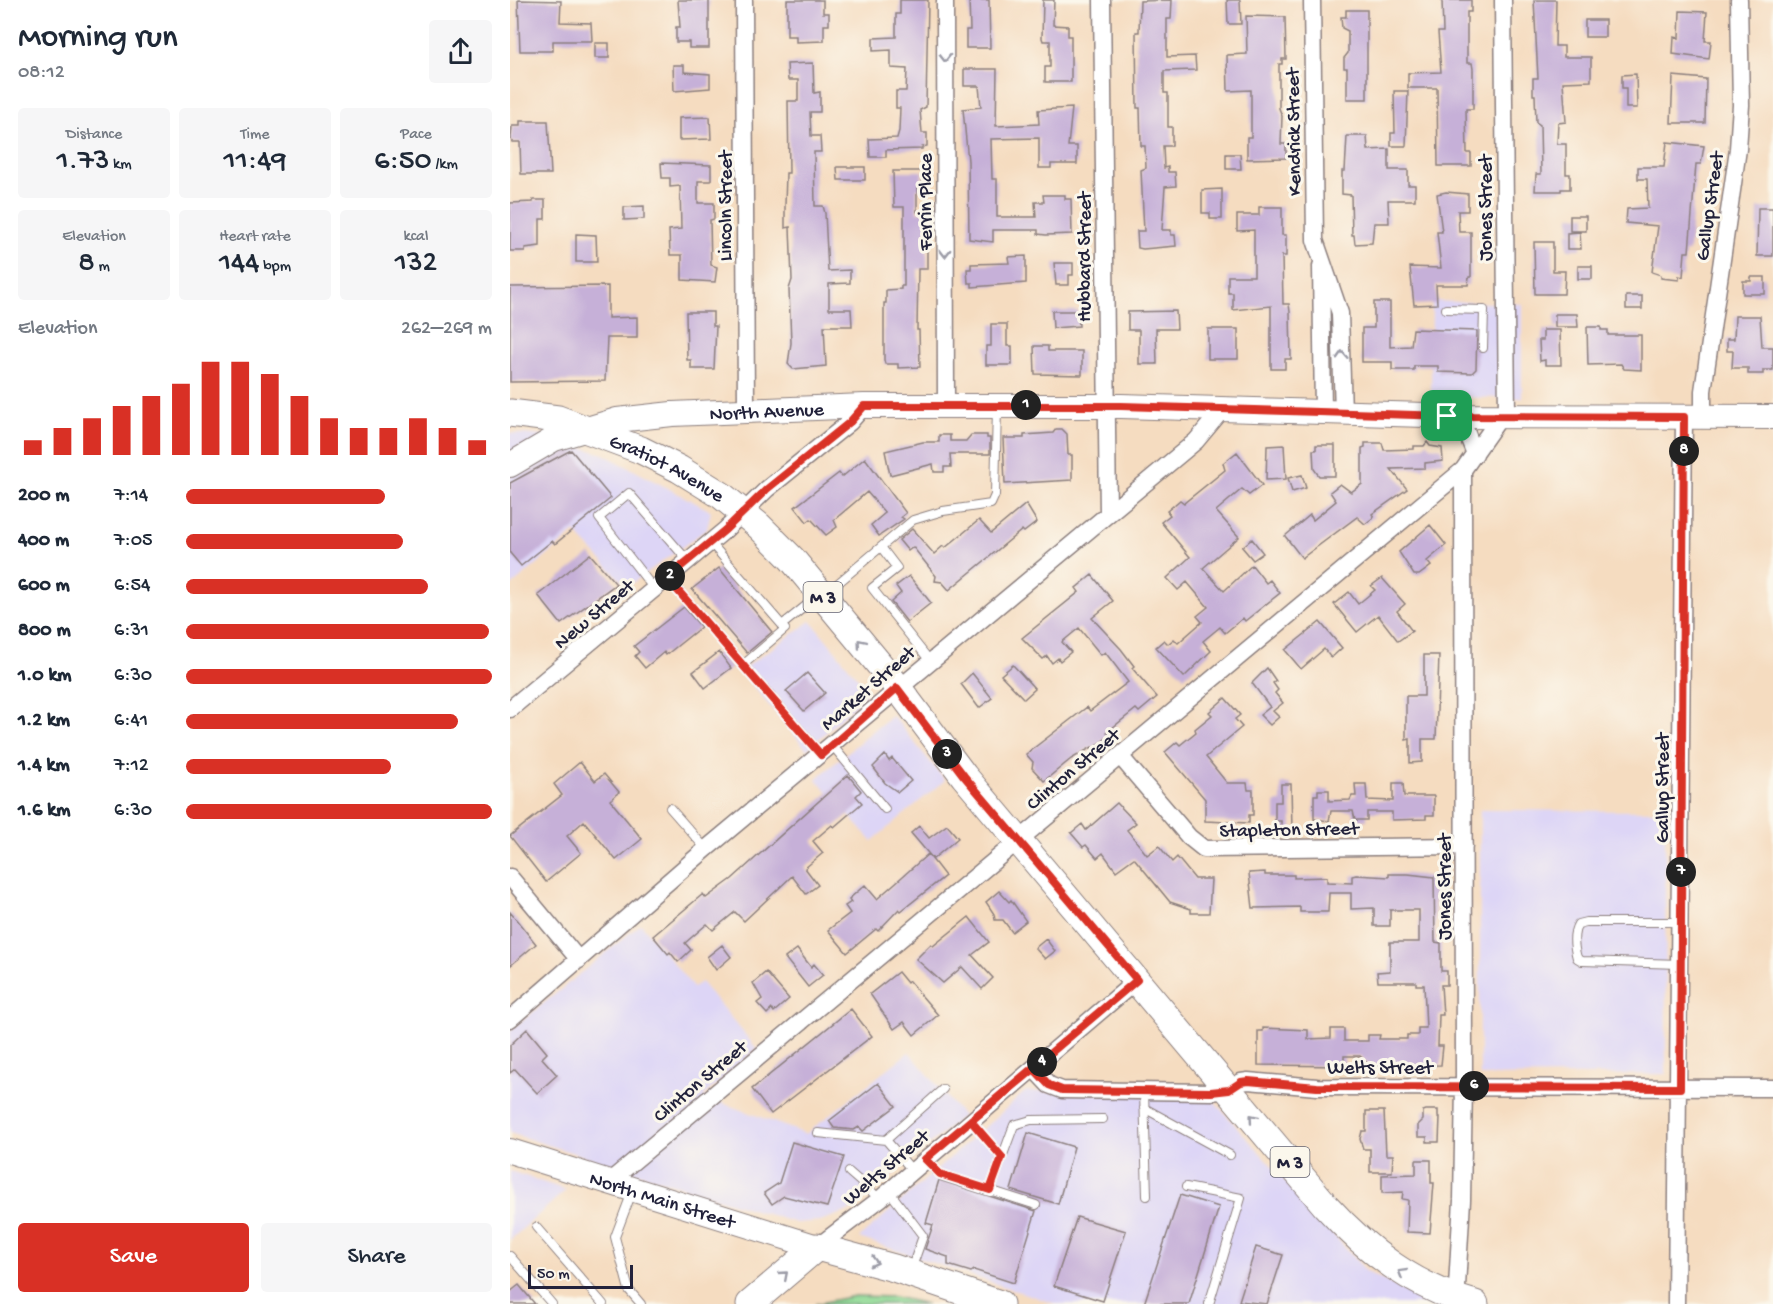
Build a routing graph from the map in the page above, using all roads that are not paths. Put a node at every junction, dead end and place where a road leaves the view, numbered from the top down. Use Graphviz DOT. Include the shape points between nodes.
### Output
graph roads {
  1 [pos="744,0"];
  2 [pos="945,0"];
  3 [pos="1102,0"];
  4 [pos="1312,0"];
  5 [pos="1503,0"];
  6 [pos="1739,0"];
  7 [pos="1446,309"];
  8 [pos="1483,348"];
  9 [pos="946,405"];
  10 [pos="997,405"];
  11 [pos="864,406"];
  12 [pos="1106,406"];
  13 [pos="1222,410"];
  14 [pos="746,411"];
  15 [pos="510,413"];
  16 [pos="1333,413"];
  17 [pos="1460,416"];
  18 [pos="1504,416"];
  19 [pos="1694,417"];
  20 [pos="1773,417"];
  21 [pos="589,428"];
  22 [pos="1475,454"];
  23 [pos="510,465"];
  24 [pos="1463,470"];
  25 [pos="742,511"];
  26 [pos="1108,514"];
  27 [pos="710,542"];
  28 [pos="881,547"];
  29 [pos="688,561"];
  30 [pos="667,578"];
  31 [pos="654,589"];
  32 [pos="822,595"];
  33 [pos="785,629"];
  34 [pos="930,661"];
  35 [pos="744,664"];
  36 [pos="897,688"];
  37 [pos="510,709"];
  38 [pos="827,750"];
  39 [pos="1120,756"];
  40 [pos="670,808"];
  41 [pos="885,809"];
  42 [pos="1019,840"];
  43 [pos="1464,846"];
  44 [pos="706,849"];
  45 [pos="510,877"];
  46 [pos="1681,922"];
  47 [pos="579,960"];
  48 [pos="1680,964"];
  49 [pos="1137,980"];
  50 [pos="510,1019"];
  51 [pos="1034,1069"];
  52 [pos="1464,1086"];
  53 [pos="1680,1088"];
  54 [pos="1773,1088"];
  55 [pos="944,1089"];
  56 [pos="1229,1090"];
  57 [pos="1144,1091"];
  58 [pos="1144,1108"];
  59 [pos="1103,1119"];
  60 [pos="971,1121"];
  61 [pos="818,1133"];
  62 [pos="886,1140"];
  63 [pos="510,1151"];
  64 [pos="1230,1155"];
  65 [pos="1002,1157"];
  66 [pos="925,1159"];
  67 [pos="912,1170"];
  68 [pos="849,1172"];
  69 [pos="610,1181"];
  70 [pos="1186,1187"];
  71 [pos="633,1189"];
  72 [pos="990,1190"];
  73 [pos="884,1195"];
  74 [pos="1147,1196"];
  75 [pos="1036,1205"];
  76 [pos="536,1227"];
  77 [pos="817,1247"];
  78 [pos="510,1256"];
  79 [pos="910,1273"];
  80 [pos="1462,1302"];
  81 [pos="552,1304"];
  82 [pos="603,1304"];
  83 [pos="641,1304"];
  84 [pos="750,1304"];
  85 [pos="1000,1304"];
  86 [pos="1209,1304"];
  87 [pos="1676,1304"];
  1 -- 14 [label="street, Lincoln Street"];
  2 -- 9 [label="street, Ferrin Place, one-way"];
  3 -- 12 [label="street, Hubbard Street"];
  4 -- 16 [label="street, Kendrick Street" via="1315,240 1321,263"];
  5 -- 18 [label="street, Jones Street"];
  6 -- 19 [label="street, Gallup Street" via="1740,129 1703,391"];
  7 -- 8 [label="lane" via="1484,310"];
  9 -- 10 [label="main road, North Avenue"];
  9 -- 11 [label="main road, North Avenue"];
  10 -- 12 [label="main road, North Avenue"];
  10 -- 28 [label="lane" via="995,495 991,504 917,518"];
  11 -- 14 [label="main road, North Avenue"];
  11 -- 25 [label="street, New Street"];
  12 -- 13 [label="main road, North Avenue"];
  12 -- 26 [label="street, Hubbard Street"];
  13 -- 16 [label="main road, North Avenue"];
  13 -- 26 [label="street, Market Street" via="1196,441"];
  14 -- 21 [label="main road, North Avenue" via="641,416"];
  15 -- 21 [label="main road, Gratiot Avenue / M 3" via="558,419"];
  16 -- 17 [label="main road, North Avenue"];
  17 -- 18 [label="main road, North Avenue"];
  17 -- 22 [label="street"];
  18 -- 19 [label="main road, North Avenue"];
  18 -- 22 [label="street, Clinton Street"];
  19 -- 20 [label="main road, North Avenue"];
  19 -- 46 [label="street, Gallup Street"];
  21 -- 23 [label="main road, North Avenue" via="554,439"];
  21 -- 25 [label="main road, Gratiot Avenue / M 3" via="679,469"];
  22 -- 24 [label="street, Clinton Street"];
  24 -- 39 [label="street, Clinton Street"];
  24 -- 43 [label="street, Jones Street"];
  25 -- 27 [label="street, New Street"];
  25 -- 32 [label="main road, Gratiot Avenue / M 3" via="792,559"];
  26 -- 34 [label="street, Market Street"];
  27 -- 29 [label="street, New Street"];
  27 -- 32 [label="lane" via="782,626"];
  28 -- 32 [label="lane"];
  28 -- 34 [label="lane" via="897,568 872,588"];
  29 -- 30 [label="street, New Street"];
  29 -- 31 [label="lane" via="628,493 599,518"];
  30 -- 31 [label="street, New Street"];
  30 -- 35 [label="lane"];
  31 -- 37 [label="street, New Street"];
  36 -- 32 [label="main road, Gratiot Avenue / M 3, one-way"];
  33 -- 35 [label="lane"];
  34 -- 36 [label="street, Market Street"];
  35 -- 38 [label="lane"];
  36 -- 38 [label="street, Market Street"];
  36 -- 42 [label="main road, Gratiot Avenue / M 3"];
  38 -- 41 [label="lane"];
  38 -- 44 [label="street, Market Street"];
  39 -- 42 [label="street, Clinton Street"];
  39 -- 43 [label="street, Stapleton Street" via="1189,837 1204,849"];
  40 -- 44 [label="lane"];
  42 -- 49 [label="main road, Gratiot Avenue / M 3"];
  42 -- 69 [label="street, Clinton Street"];
  43 -- 52 [label="street, Jones Street"];
  44 -- 47 [label="street, Market Street"];
  45 -- 47 [label="street"];
  46 -- 48 [label="street, Gallup Street"];
  46 -- 48 [label="lane" via="1586,922 1574,930 1577,958 1588,963"];
  47 -- 50 [label="street, Market Street"];
  48 -- 53 [label="street, Gallup Street"];
  49 -- 51 [label="street, Welts Street"];
  49 -- 56 [label="main road, Gratiot Avenue / M 3"];
  51 -- 57 [label="street, Welts Street" via="1049,1085 1062,1090"];
  51 -- 60 [label="street, Welts Street"];
  52 -- 53 [label="street, Welts Street"];
  52 -- 56 [label="street, Welts Street" via="1317,1087 1248,1081"];
  52 -- 80 [label="street, Jones Street"];
  53 -- 54 [label="street, Welts Street"];
  53 -- 87 [label="street, Gallup Street"];
  55 -- 62 [label="lane"];
  56 -- 57 [label="street, Welts Street"];
  80 -- 56 [label="main road, Gratiot Avenue / M 3, one-way" via="1412,1278 1366,1247 1326,1206"];
  57 -- 58 [label="lane"];
  58 -- 64 [label="lane"];
  58 -- 74 [label="lane"];
  59 -- 65 [label="lane" via="1021,1122 1014,1125"];
  60 -- 65 [label="lane"];
  60 -- 66 [label="street, Welts Street"];
  61 -- 62 [label="lane"];
  62 -- 67 [label="lane"];
  63 -- 69 [label="main road, North Main Street"];
  65 -- 72 [label="lane"];
  66 -- 67 [label="street, Welts Street"];
  66 -- 72 [label="lane" via="940,1174"];
  67 -- 73 [label="street, Welts Street"];
  68 -- 73 [label="lane"];
  69 -- 71 [label="main road, North Main Street"];
  70 -- 86 [label="lane" via="1241,1198"];
  71 -- 77 [label="main road, North Main Street"];
  71 -- 83 [label="lane" via="615,1237 629,1290"];
  72 -- 75 [label="lane"];
  73 -- 77 [label="street, Welts Street"];
  73 -- 79 [label="lane" via="923,1236"];
  76 -- 82 [label="lane"];
  77 -- 79 [label="main road, one-way"];
  84 -- 77 [label="main road, one-way"];
  78 -- 81 [label="lane"];
  79 -- 85 [label="main road" via="959,1294"];
}
